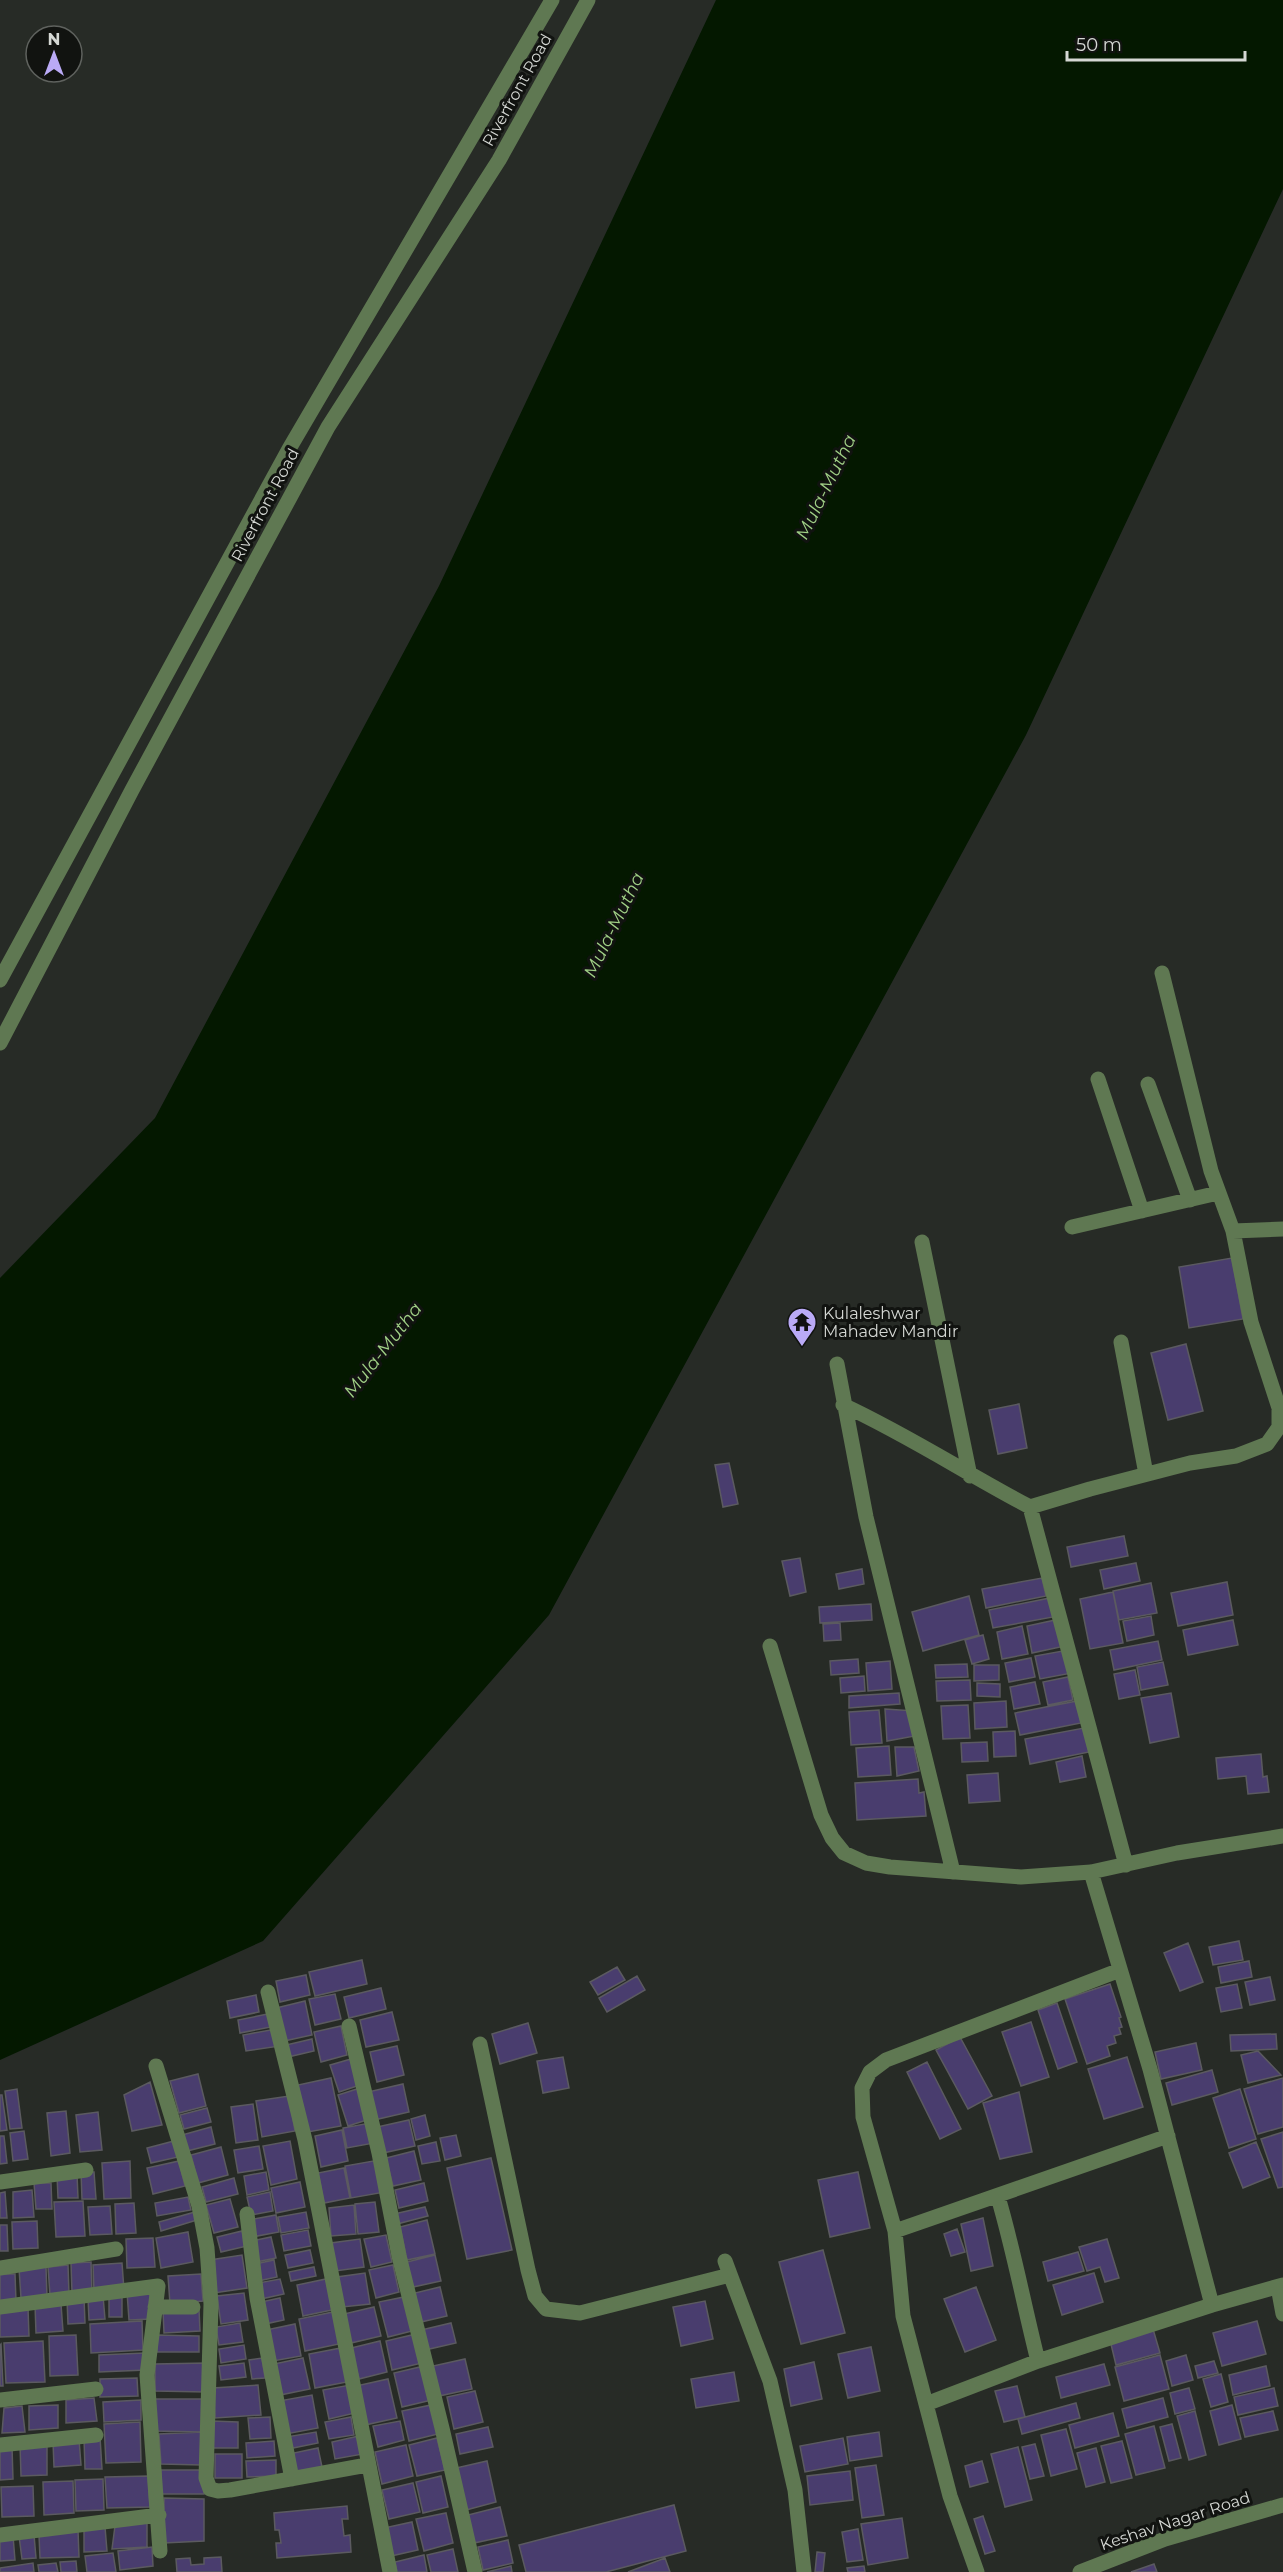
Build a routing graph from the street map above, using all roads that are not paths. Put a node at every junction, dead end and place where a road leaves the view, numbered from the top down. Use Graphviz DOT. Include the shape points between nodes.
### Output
graph roads {
  1 [pos="588,0"];
  2 [pos="546,2"];
  3 [pos="363,323"];
  4 [pos="384,338"];
  5 [pos="289,449"];
  6 [pos="309,461"];
  7 [pos="139,725"];
  8 [pos="161,736"];
  9 [pos="111,777"];
  10 [pos="132,790"];
  11 [pos="1162,973"];
  12 [pos="0,980"];
  13 [pos="7,1016"];
  14 [pos="0,1043"];
  15 [pos="1098,1079"];
  16 [pos="1148,1084"];
  17 [pos="1218,1193"];
  18 [pos="1190,1200"];
  19 [pos="1142,1211"];
  20 [pos="1072,1227"];
  21 [pos="1283,1229"];
  22 [pos="1233,1231"];
  23 [pos="922,1242"];
  24 [pos="1121,1342"];
  25 [pos="837,1364"];
  26 [pos="843,1405"];
  27 [pos="1146,1474"];
  28 [pos="970,1476"];
  29 [pos="1030,1508"];
  30 [pos="770,1646"];
  31 [pos="1282,1839"];
  32 [pos="1126,1865"];
  33 [pos="953,1872"];
  34 [pos="1090,1872"];
  35 [pos="1120,1970"];
  36 [pos="268,1992"];
  37 [pos="349,2026"];
  38 [pos="480,2044"];
  39 [pos="156,2066"];
  40 [pos="1168,2136"];
  41 [pos="86,2170"];
  42 [pos="0,2182"];
  43 [pos="998,2197"];
  44 [pos="247,2214"];
  45 [pos="896,2231"];
  46 [pos="116,2249"];
  47 [pos="0,2268"];
  48 [pos="1280,2286"];
  49 [pos="1212,2305"];
  50 [pos="0,2307"];
  51 [pos="155,2307"];
  52 [pos="193,2307"];
  53 [pos="1283,2314"];
  54 [pos="1038,2361"];
  55 [pos="96,2389"];
  56 [pos="0,2400"];
  57 [pos="926,2404"];
  58 [pos="96,2435"];
  59 [pos="0,2445"];
  60 [pos="367,2465"];
  61 [pos="292,2479"];
  62 [pos="1283,2505"];
  63 [pos="159,2516"];
  64 [pos="0,2535"];
  65 [pos="160,2550"];
  66 [pos="390,2572"];
  67 [pos="476,2572"];
  68 [pos="804,2572"];
  69 [pos="977,2572"];
  70 [pos="1080,2572"];
  1 -- 4 [label="street, Riverfront Road" via="499,160"];
  2 -- 3 [label="street, Riverfront Road"];
  3 -- 4 [label="street"];
  3 -- 5 [label="street, Riverfront Road"];
  4 -- 6 [label="street, Riverfront Road"];
  5 -- 6 [label="street"];
  5 -- 7 [label="street, Riverfront Road"];
  6 -- 8 [label="street, Riverfront Road"];
  7 -- 8 [label="street"];
  7 -- 9 [label="street, Riverfront Road"];
  8 -- 10 [label="street, Riverfront Road"];
  9 -- 10 [label="street"];
  9 -- 12 [label="street, Riverfront Road"];
  10 -- 13 [label="street, Riverfront Road"];
  11 -- 17 [label="street"];
  13 -- 14 [label="street, Riverfront Road"];
  15 -- 19 [label="street"];
  16 -- 18 [label="street"];
  17 -- 18 [label="street"];
  17 -- 22 [label="street"];
  18 -- 19 [label="street"];
  19 -- 20 [label="street"];
  21 -- 22 [label="street"];
  22 -- 27 [label="street" via="1251,1322 1279,1408 1279,1427 1267,1444 1236,1456"];
  23 -- 28 [label="street"];
  24 -- 27 [label="street"];
  25 -- 26 [label="street"];
  26 -- 28 [label="street" via="882,1423"];
  26 -- 33 [label="street" via="866,1517"];
  27 -- 29 [label="street"];
  28 -- 29 [label="street"];
  29 -- 32 [label="street"];
  30 -- 33 [label="street" via="821,1815 832,1838 844,1852 866,1863"];
  31 -- 32 [label="street" via="1177,1852"];
  32 -- 34 [label="street"];
  33 -- 34 [label="street" via="1021,1876"];
  34 -- 35 [label="street"];
  35 -- 40 [label="street"];
  35 -- 45 [label="street" via="886,2060 870,2072 862,2088 863,2117"];
  36 -- 60 [label="street" via="305,2140"];
  37 -- 67 [label="street" via="399,2256"];
  38 -- 68 [label="street" via="528,2270 535,2296 546,2309 580,2313 727,2268 770,2381 795,2490"];
  39 -- 61 [label="street" via="193,2186 207,2248 211,2304 206,2478 210,2489 218,2491"];
  40 -- 43 [label="street"];
  40 -- 49 [label="street"];
  41 -- 42 [label="street"];
  43 -- 45 [label="street"];
  43 -- 54 [label="street"];
  44 -- 61 [label="street" via="257,2298"];
  45 -- 57 [label="street" via="903,2316"];
  46 -- 47 [label="street"];
  48 -- 49 [label="street"];
  48 -- 53 [label="street"];
  49 -- 54 [label="street"];
  50 -- 51 [label="street" via="158,2286"];
  51 -- 52 [label="street"];
  51 -- 63 [label="street" via="147,2375"];
  54 -- 57 [label="street"];
  55 -- 56 [label="street"];
  57 -- 69 [label="street" via="950,2496"];
  58 -- 59 [label="street"];
  60 -- 61 [label="street"];
  60 -- 66 [label="street"];
  62 -- 70 [label="street, Keshav Nagar Road" via="1165,2540"];
  63 -- 64 [label="street"];
  63 -- 65 [label="street"];
}
